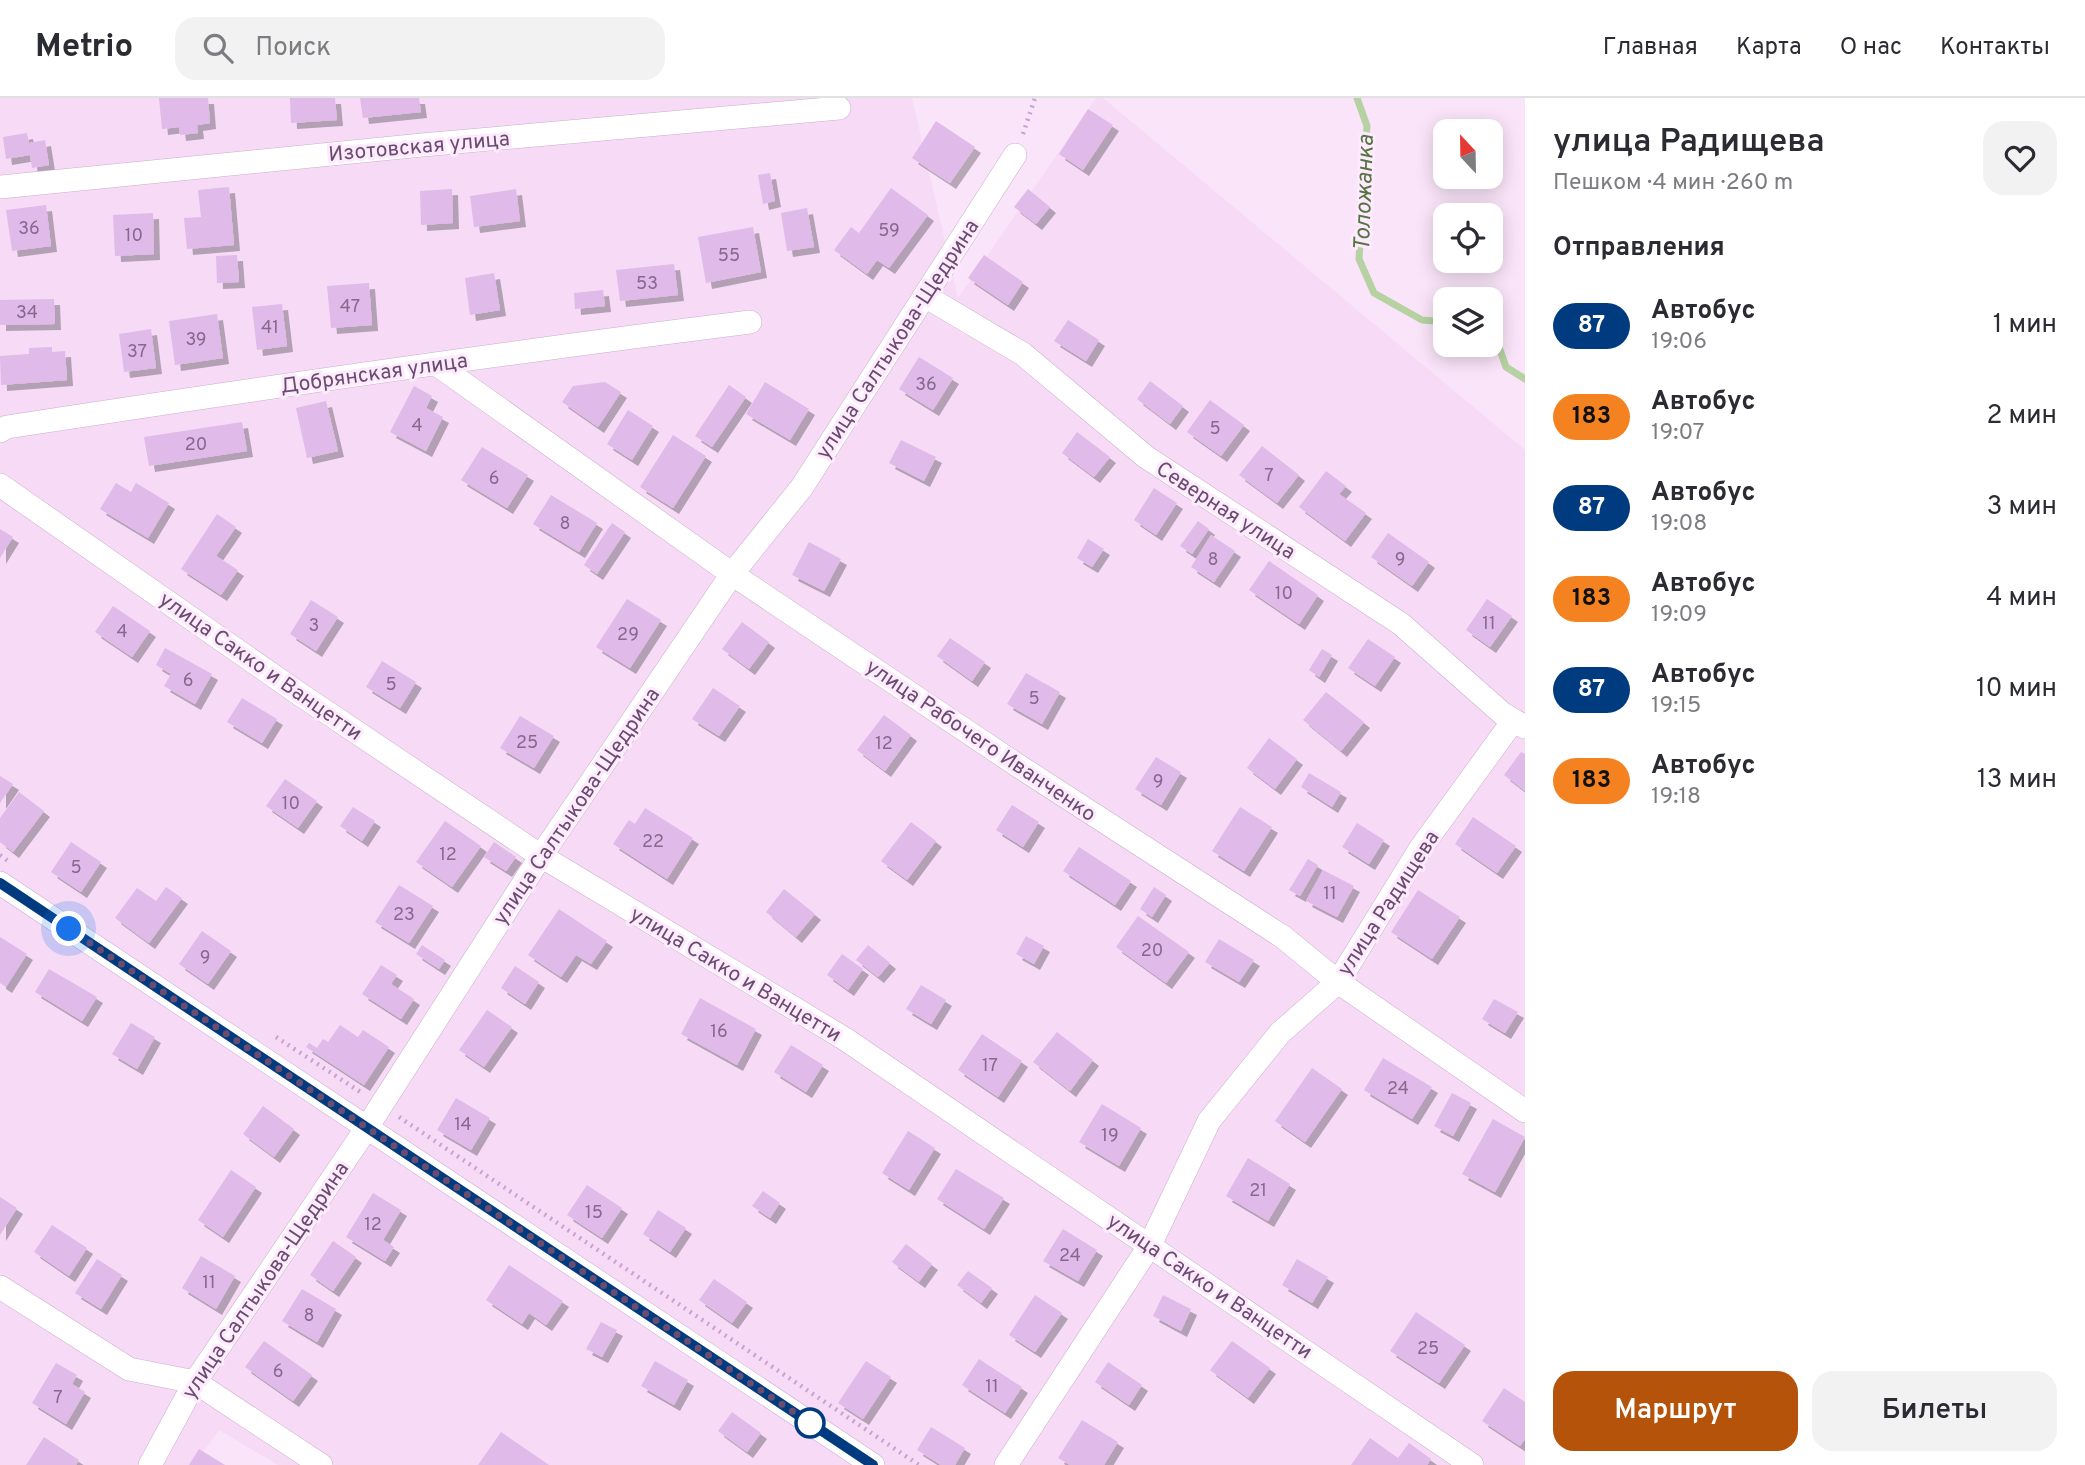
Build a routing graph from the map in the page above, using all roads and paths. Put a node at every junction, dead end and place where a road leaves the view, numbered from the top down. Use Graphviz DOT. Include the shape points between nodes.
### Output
graph roads {
  1 [pos="1035,98"];
  2 [pos="839,108"];
  3 [pos="1015,155"];
  4 [pos="0,187"];
  5 [pos="925,296"];
  6 [pos="750,322"];
  7 [pos="439,366"];
  8 [pos="0,431"];
  9 [pos="0,485"];
  10 [pos="732,574"];
  11 [pos="1519,724"];
  12 [pos="541,856"];
  13 [pos="0,883"];
  14 [pos="1338,982"];
  15 [pos="1525,1111"];
  16 [pos="366,1129"];
  17 [pos="1150,1245"];
  18 [pos="0,1287"];
  19 [pos="195,1382"];
  20 [pos="150,1465"];
  21 [pos="321,1465"];
  22 [pos="873,1465"];
  23 [pos="1006,1465"];
  24 [pos="1472,1465"];
  1 -- 3 [label="path"];
  2 -- 4 [label="street, Изотовская улица"];
  3 -- 5 [label="street, улица Салтыкова-Щедрина"];
  5 -- 10 [label="street, улица Салтыкова-Щедрина" via="802,487"];
  5 -- 11 [label="street, Северная улица" via="1023,354 1146,457 1401,624"];
  6 -- 7 [label="street, Добрянская улица"];
  7 -- 8 [label="street, Добрянская улица" via="228,393"];
  7 -- 10 [label="street, улица Рабочего Иванченко"];
  9 -- 12 [label="street, улица Сакко и Ванцетти"];
  10 -- 12 [label="street, улица Салтыкова-Щедрина"];
  10 -- 14 [label="street, улица Рабочего Иванченко" via="1283,937"];
  11 -- 14 [label="street, улица Радищева" via="1420,849"];
  12 -- 16 [label="street, улица Салтыкова-Щедрина"];
  12 -- 17 [label="street, улица Сакко и Ванцетти" via="845,1039"];
  13 -- 16 [label="street"];
  14 -- 15 [label="street, улица Рабочего Иванченко"];
  14 -- 17 [label="street, улица Радищева" via="1280,1033 1209,1121"];
  16 -- 19 [label="street, улица Салтыкова-Щедрина"];
  16 -- 22 [label="street"];
  17 -- 23 [label="street, улица Радищева"];
  17 -- 24 [label="street, улица Сакко и Ванцетти"];
  18 -- 19 [label="street" via="128,1368"];
  19 -- 20 [label="street, улица Салтыкова-Щедрина"];
  19 -- 21 [label="street"];
}
